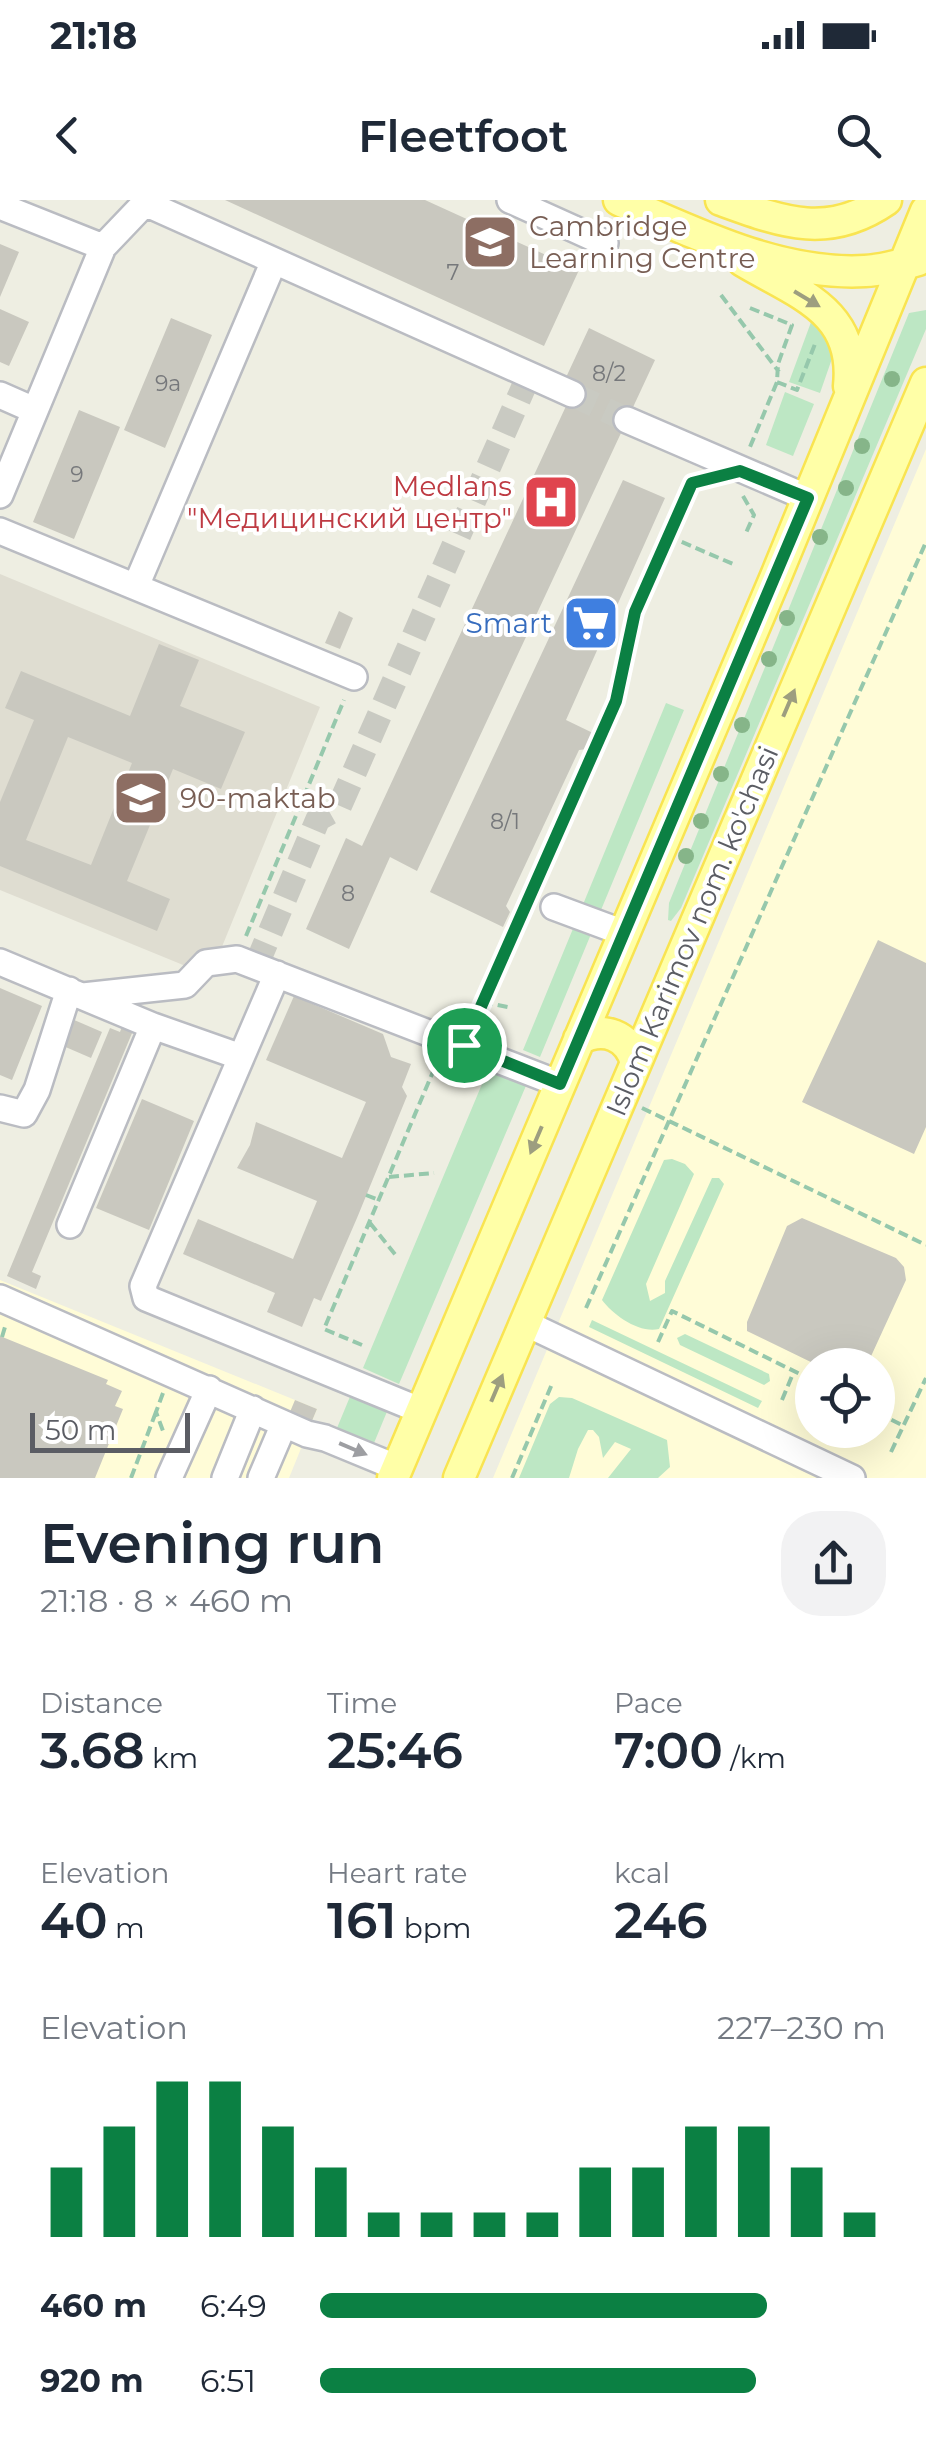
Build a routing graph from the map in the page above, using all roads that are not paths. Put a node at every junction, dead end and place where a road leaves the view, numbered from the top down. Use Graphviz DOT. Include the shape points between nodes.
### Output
graph roads {
  1 [pos="510,200"];
  2 [pos="620,200"];
  3 [pos="720,200"];
  4 [pos="886,200"];
  5 [pos="0,206"];
  6 [pos="926,211"];
  7 [pos="692,232"];
  8 [pos="605,244"];
  9 [pos="103,248"];
  10 [pos="274,261"];
  11 [pos="915,261"];
  12 [pos="572,394"];
  13 [pos="0,395"];
  14 [pos="922,403"];
  15 [pos="846,406"];
  16 [pos="34,410"];
  17 [pos="626,420"];
  18 [pos="0,494"];
  19 [pos="808,498"];
  20 [pos="0,531"];
  21 [pos="136,586"];
  22 [pos="354,677"];
  23 [pos="554,907"];
  24 [pos="624,933"];
  25 [pos="0,962"];
  26 [pos="276,974"];
  27 [pos="76,993"];
  28 [pos="153,1026"];
  29 [pos="580,1038"];
  30 [pos="241,1057"];
  31 [pos="636,1062"];
  32 [pos="560,1084"];
  33 [pos="0,1108"];
  34 [pos="70,1225"];
  35 [pos="0,1298"];
  36 [pos="525,1323"];
  37 [pos="210,1389"];
  38 [pos="253,1409"];
  39 [pos="422,1411"];
  40 [pos="296,1429"];
  41 [pos="405,1475"];
  42 [pos="169,1478"];
  43 [pos="224,1478"];
  44 [pos="261,1478"];
  45 [pos="459,1478"];
  46 [pos="852,1478"];
  1 -- 8 [label="street"];
  2 -- 7 [label="main road"];
  3 -- 4 [label="main road" via="825,225 856,218"];
  5 -- 9 [label="street"];
  6 -- 11 [label="main road"];
  7 -- 11 [label="main road" via="808,266 868,271"];
  7 -- 15 [label="main road, one-way" via="828,313 849,353"];
  9 -- 10 [label="street" via="145,203"];
  9 -- 16 [label="street"];
  10 -- 12 [label="street"];
  10 -- 21 [label="street"];
  11 -- 15 [label="main road"];
  13 -- 16 [label="street"];
  31 -- 14 [label="main road, Islom Karimov nom. ko'chasi, one-way"];
  15 -- 19 [label="main road"];
  16 -- 18 [label="street"];
  17 -- 19 [label="street" via="735,473"];
  19 -- 24 [label="main road"];
  20 -- 21 [label="street"];
  21 -- 22 [label="street"];
  23 -- 24 [label="street"];
  24 -- 29 [label="main road"];
  25 -- 27 [label="street"];
  26 -- 27 [label="street" via="237,959 206,963 185,985"];
  26 -- 30 [label="street"];
  26 -- 32 [label="street"];
  27 -- 28 [label="street"];
  27 -- 33 [label="street" via="24,1114"];
  28 -- 30 [label="street"];
  28 -- 34 [label="street"];
  29 -- 31 [label="main road" via="614,1035"];
  29 -- 32 [label="main road"];
  30 -- 39 [label="street" via="143,1286 146,1298"];
  31 -- 36 [label="main road, Islom Karimov nom. ko'chasi"];
  32 -- 39 [label="main road, one-way"];
  35 -- 37 [label="street"];
  45 -- 36 [label="main road, Islom Karimov nom. ko'chasi, one-way"];
  36 -- 46 [label="street"];
  37 -- 38 [label="street"];
  37 -- 42 [label="street"];
  38 -- 40 [label="street"];
  38 -- 43 [label="street"];
  39 -- 41 [label="main road"];
  40 -- 41 [label="street, one-way"];
  40 -- 44 [label="street"];
}
